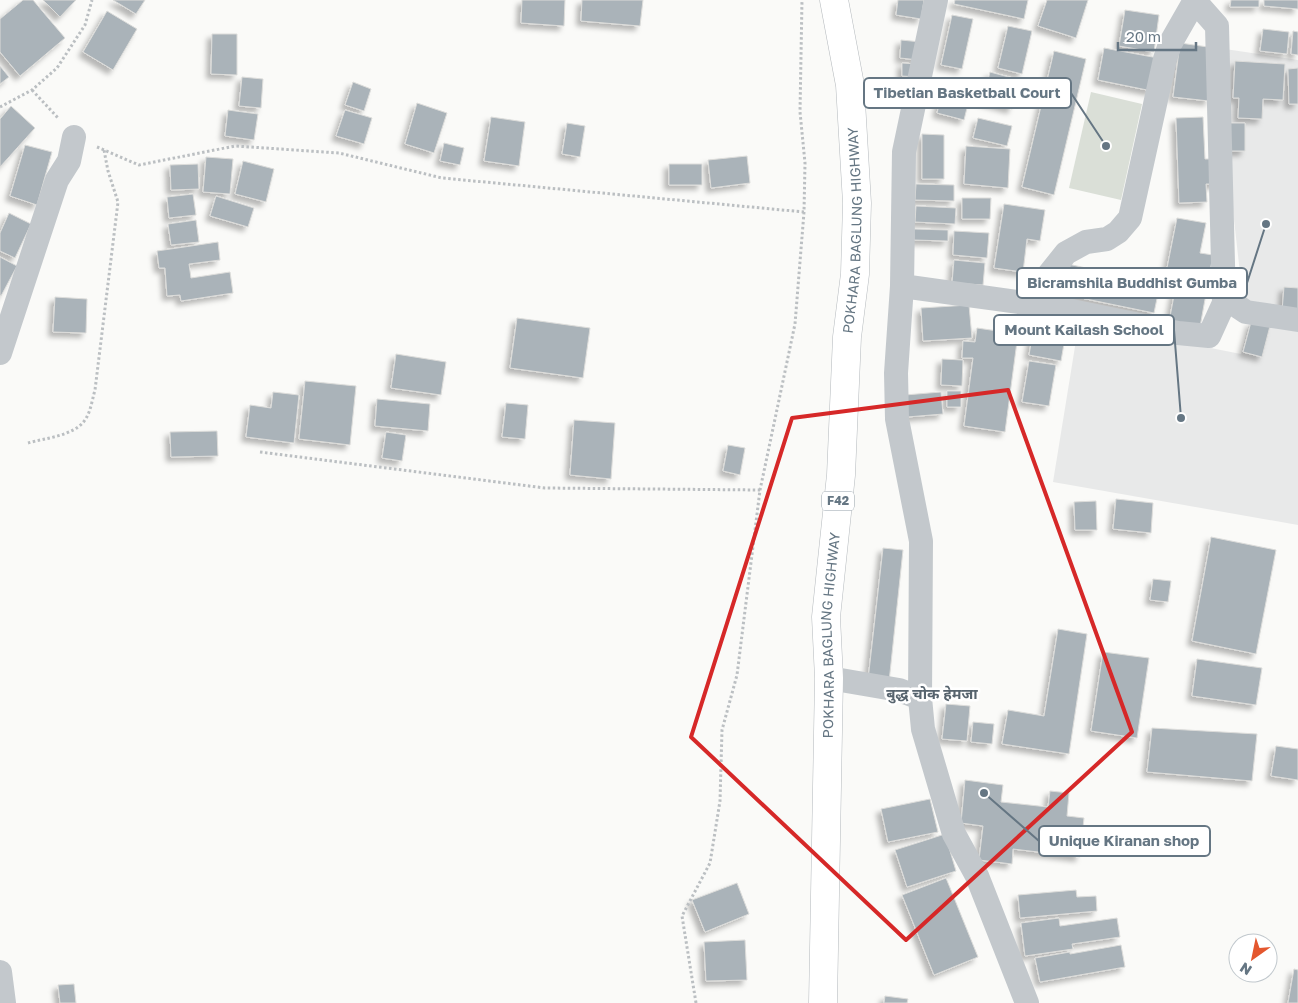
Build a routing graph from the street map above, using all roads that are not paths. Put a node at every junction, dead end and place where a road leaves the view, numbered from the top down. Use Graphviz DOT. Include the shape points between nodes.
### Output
graph roads {
  1 [pos="834,0"];
  2 [pos="936,0"];
  3 [pos="1194,1"];
  4 [pos="74,137"];
  5 [pos="902,286"];
  6 [pos="1026,303"];
  7 [pos="1224,303"];
  8 [pos="1298,320"];
  9 [pos="0,353"];
  10 [pos="829,678"];
  11 [pos="920,698"];
  12 [pos="0,972"];
  13 [pos="4,1003"];
  14 [pos="823,1003"];
  15 [pos="1027,1003"];
  1 -- 10 [label="highway, POKHARA BAGLUNG HIGHWAY / F42" via="850,85 858,203 855,274 847,337 841,474 826,618"];
  2 -- 5 [label="street" via="904,152"];
  3 -- 6 [label="street" via="1165,59 1130,218 1107,239 1086,242 1066,253"];
  3 -- 7 [label="street" via="1217,26"];
  4 -- 9 [label="street" via="69,161 57,180"];
  5 -- 6 [label="street"];
  5 -- 11 [label="street" via="896,373 897,419 921,541"];
  6 -- 7 [label="street" via="1178,333 1209,336"];
  7 -- 8 [label="street" via="1234,304 1246,312"];
  10 -- 11 [label="street" via="899,690"];
  10 -- 14 [label="highway, POKHARA BAGLUNG HIGHWAY / F42"];
  11 -- 15 [label="street" via="923,730 954,834 977,876"];
  12 -- 13 [label="street"];
}
